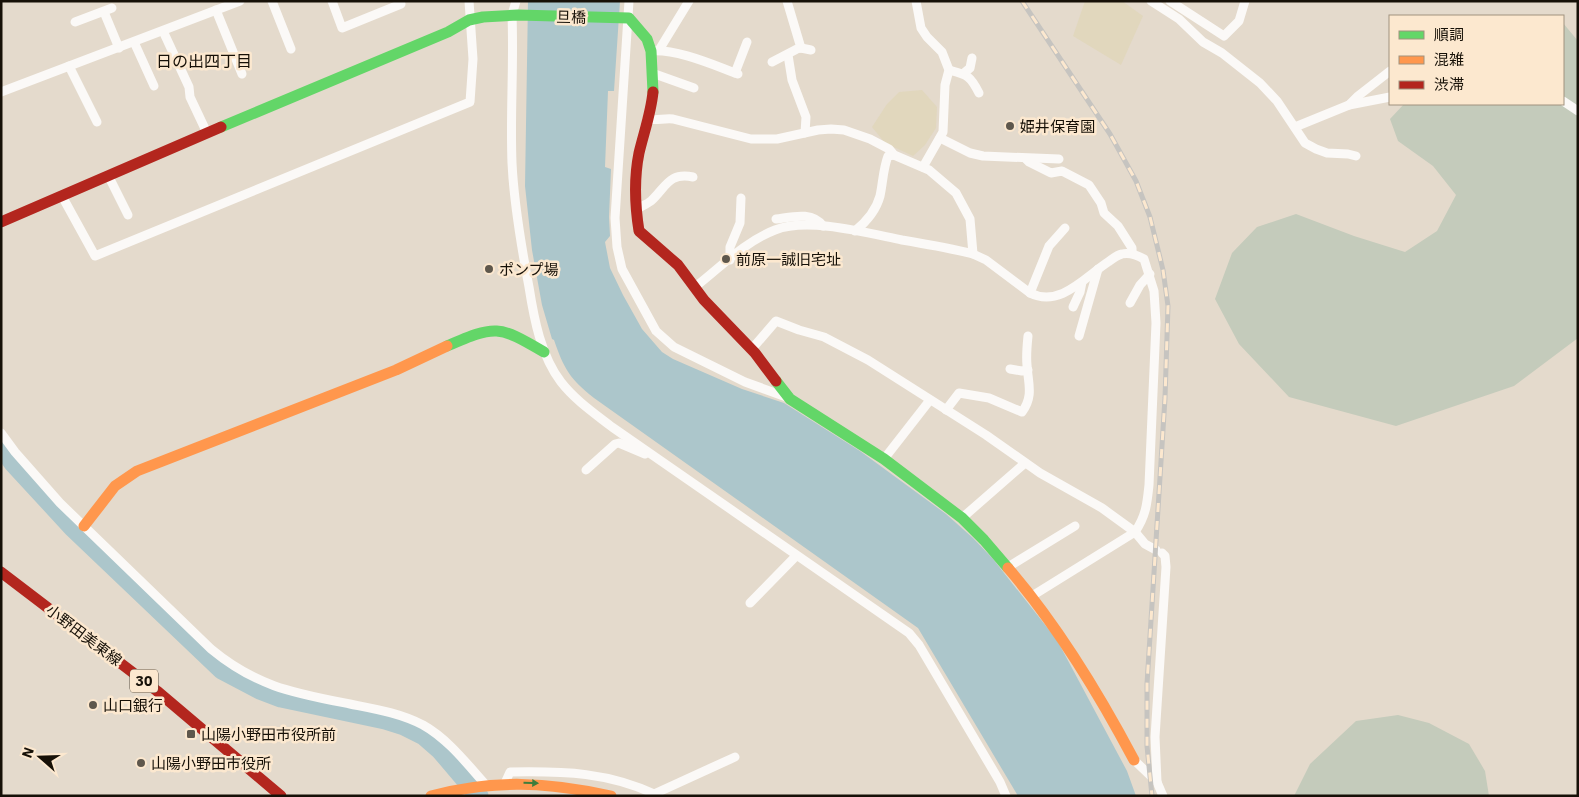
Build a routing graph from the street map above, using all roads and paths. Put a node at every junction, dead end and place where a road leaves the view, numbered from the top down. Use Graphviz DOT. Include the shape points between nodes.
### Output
graph roads {
  1 [pos="240,1"];
  2 [pos="272,1"];
  3 [pos="332,1"];
  4 [pos="469,1"];
  5 [pos="516,1"];
  6 [pos="629,1"];
  7 [pos="689,1"];
  8 [pos="787,1"];
  9 [pos="916,1"];
  10 [pos="1151,1"];
  11 [pos="1170,1"];
  12 [pos="1244,1"];
  13 [pos="401,4"];
  14 [pos="216,10"];
  15 [pos="515,16"];
  16 [pos="626,18"];
  17 [pos="470,20"];
  18 [pos="75,22"];
  19 [pos="163,31"];
  20 [pos="134,42"];
  21 [pos="747,42"];
  22 [pos="119,48"];
  23 [pos="291,49"];
  24 [pos="655,50"];
  25 [pos="788,55"];
  26 [pos="972,58"];
  27 [pos="772,62"];
  28 [pos="69,66"];
  29 [pos="949,70"];
  30 [pos="1389,72"];
  31 [pos="652,73"];
  32 [pos="964,73"];
  33 [pos="242,74"];
  34 [pos="154,86"];
  35 [pos="694,88"];
  36 [pos="1,92"];
  37 [pos="978,93"];
  38 [pos="1389,97"];
  39 [pos="1564,102"];
  40 [pos="1349,105"];
  41 [pos="1578,111"];
  42 [pos="647,119"];
  43 [pos="97,122"];
  44 [pos="1295,127"];
  45 [pos="207,133"];
  46 [pos="805,133"];
  47 [pos="940,138"];
  48 [pos="894,155"];
  49 [pos="1356,156"];
  50 [pos="1026,159"];
  51 [pos="1059,159"];
  52 [pos="923,167"];
  53 [pos="108,175"];
  54 [pos="693,176"];
  55 [pos="62,196"];
  56 [pos="741,198"];
  57 [pos="637,209"];
  58 [pos="128,215"];
  59 [pos="776,219"];
  60 [pos="1,222"];
  61 [pos="823,226"];
  62 [pos="1065,228"];
  63 [pos="855,231"];
  64 [pos="1132,253"];
  65 [pos="973,254"];
  66 [pos="730,260"];
  67 [pos="1098,269"];
  68 [pos="1150,274"];
  69 [pos="1082,282"];
  70 [pos="695,287"];
  71 [pos="1030,293"];
  72 [pos="1130,303"];
  73 [pos="1073,307"];
  74 [pos="1028,336"];
  75 [pos="1079,336"];
  76 [pos="751,350"];
  77 [pos="544,352"];
  78 [pos="1010,369"];
  79 [pos="1028,370"];
  80 [pos="790,399"];
  81 [pos="930,400"];
  82 [pos="946,410"];
  83 [pos="1,433"];
  84 [pos="651,454"];
  85 [pos="884,459"];
  86 [pos="1025,463"];
  87 [pos="586,470"];
  88 [pos="962,518"];
  89 [pos="84,526"];
  90 [pos="1075,526"];
  91 [pos="1135,532"];
  92 [pos="796,556"];
  93 [pos="1008,567"];
  94 [pos="1,572"];
  95 [pos="1032,596"];
  96 [pos="750,603"];
  97 [pos="735,758"];
  98 [pos="1134,760"];
  99 [pos="1156,782"];
  100 [pos="505,783"];
  101 [pos="484,785"];
  102 [pos="656,795"];
  103 [pos="282,796"];
  104 [pos="431,796"];
  105 [pos="612,796"];
  106 [pos="1006,796"];
  107 [pos="1163,796"];
  1 -- 14 [label="street"];
  2 -- 23 [label="street"];
  3 -- 13 [label="street" via="342,28"];
  4 -- 17 [label="street"];
  5 -- 15 [label="street"];
  6 -- 16 [label="street"];
  7 -- 24 [label="street"];
  8 -- 25 [label="street" via="806,49"];
  9 -- 29 [label="street" via="921,28 942,52"];
  10 -- 44 [label="street" via="1260,83"];
  11 -- 12 [label="street" via="1224,36 1239,21"];
  14 -- 19 [label="street"];
  14 -- 33 [label="street"];
  15 -- 16 [label="main road, 旦橋"];
  15 -- 17 [label="main road, 旦橋"];
  15 -- 77 [label="street" via="512,161 515,207 532,306"];
  16 -- 24 [label="main road"];
  16 -- 80 [label="street" via="615,218 622,269 656,331 674,347 745,382"];
  17 -- 45 [label="main road"];
  17 -- 55 [label="street" via="473,59 470,102 95,256"];
  18 -- 22 [label="street" via="108,10"];
  19 -- 20 [label="street"];
  19 -- 45 [label="street"];
  20 -- 22 [label="street"];
  20 -- 34 [label="street"];
  21 -- 24 [label="street" via="737,74"];
  22 -- 28 [label="street"];
  24 -- 31 [label="main road"];
  25 -- 27 [label="street"];
  25 -- 46 [label="street" via="792,80 806,117"];
  26 -- 32 [label="street" via="970,68"];
  28 -- 36 [label="street"];
  28 -- 43 [label="street"];
  29 -- 32 [label="street"];
  29 -- 47 [label="street"];
  30 -- 40 [label="street"];
  31 -- 35 [label="street"];
  31 -- 42 [label="main road" via="653,92"];
  32 -- 37 [label="street" via="972,79"];
  38 -- 40 [label="street"];
  39 -- 41 [label="street"];
  40 -- 44 [label="street"];
  42 -- 46 [label="street" via="673,119 752,139"];
  42 -- 57 [label="main road" via="635,179"];
  44 -- 49 [label="street" via="1305,143 1316,150"];
  45 -- 53 [label="main road"];
  46 -- 48 [label="street" via="844,130 870,139"];
  47 -- 50 [label="street" via="982,156"];
  47 -- 52 [label="street"];
  48 -- 52 [label="street"];
  48 -- 63 [label="street" via="888,156 883,168 880,197 868,219"];
  50 -- 51 [label="street"];
  50 -- 64 [label="street" via="1052,173 1062,171 1089,185 1104,213 1128,241"];
  52 -- 65 [label="street" via="945,183 964,206 970,219"];
  53 -- 55 [label="main road"];
  53 -- 58 [label="street"];
  54 -- 57 [label="street" via="672,178 652,200"];
  55 -- 60 [label="main road"];
  56 -- 66 [label="street" via="740,223 730,247"];
  57 -- 70 [label="main road" via="639,231 678,264"];
  59 -- 61 [label="street" via="809,216"];
  61 -- 63 [label="street"];
  61 -- 66 [label="street" via="777,229 743,246"];
  62 -- 71 [label="street" via="1049,246"];
  63 -- 65 [label="street"];
  64 -- 67 [label="street" via="1121,254"];
  64 -- 68 [label="street" via="1144,259"];
  65 -- 71 [label="street"];
  66 -- 70 [label="street"];
  67 -- 69 [label="street"];
  67 -- 75 [label="street"];
  68 -- 72 [label="street"];
  68 -- 91 [label="street" via="1156,323 1149,485 1143,520"];
  69 -- 71 [label="street" via="1056,297"];
  69 -- 73 [label="street"];
  70 -- 76 [label="main road"];
  74 -- 79 [label="street"];
  76 -- 80 [label="main road"];
  76 -- 81 [label="street" via="776,321 824,337 868,360"];
  77 -- 84 [label="street" via="561,382 581,403"];
  77 -- 89 [label="main road" via="511,333 497,329 484,332 396,370 137,471 115,486"];
  78 -- 79 [label="street"];
  79 -- 82 [label="street" via="1030,393 1028,405 1022,412 989,398 959,393"];
  80 -- 85 [label="main road"];
  81 -- 82 [label="street"];
  81 -- 85 [label="street"];
  82 -- 86 [label="street"];
  83 -- 89 [label="street" via="53,496"];
  84 -- 87 [label="street" via="642,454 619,443"];
  84 -- 92 [label="street"];
  85 -- 88 [label="main road"];
  86 -- 88 [label="street"];
  86 -- 91 [label="street" via="1102,508"];
  88 -- 93 [label="main road"];
  89 -- 101 [label="street" via="226,662 248,676 283,690 377,710 423,726 450,746"];
  90 -- 93 [label="street"];
  91 -- 95 [label="street"];
  91 -- 99 [label="street" via="1145,544 1166,556 1155,737"];
  92 -- 96 [label="street"];
  92 -- 106 [label="street" via="909,633 920,645"];
  93 -- 95 [label="main road"];
  94 -- 103 [label="main road, 小野田美東線 / 30" via="157,691"];
  95 -- 98 [label="main road" via="1058,631"];
  97 -- 102 [label="street"];
  98 -- 99 [label="street"];
  99 -- 107 [label="street"];
  100 -- 101 [label="main road"];
  100 -- 102 [label="street" via="510,772 579,772 612,779"];
  100 -- 105 [label="main road, one-way" via="553,784"];
  101 -- 104 [label="main road"];
}
